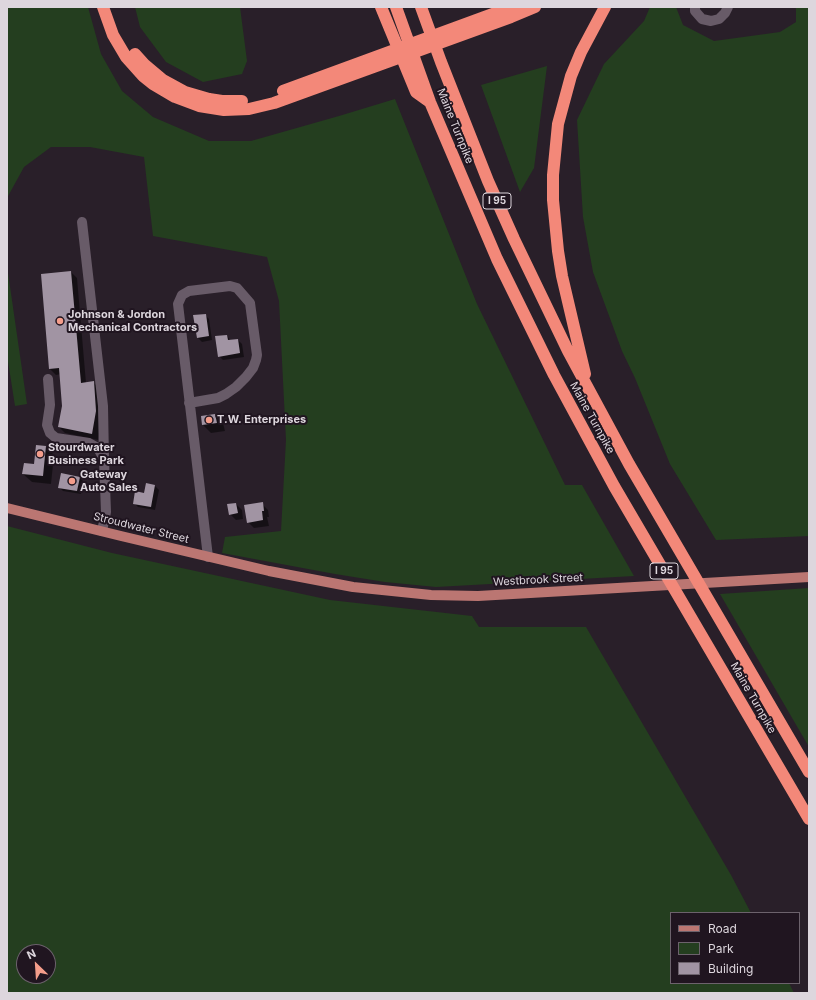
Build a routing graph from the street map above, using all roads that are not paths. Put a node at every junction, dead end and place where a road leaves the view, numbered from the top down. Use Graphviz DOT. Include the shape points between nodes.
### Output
graph roads {
  1 [pos="103,7"];
  2 [pos="111,7"];
  3 [pos="381,7"];
  4 [pos="396,7"];
  5 [pos="421,7"];
  6 [pos="512,7"];
  7 [pos="535,7"];
  8 [pos="605,7"];
  9 [pos="695,7"];
  10 [pos="728,7"];
  11 [pos="465,29"];
  12 [pos="326,80"];
  13 [pos="430,102"];
  14 [pos="82,222"];
  15 [pos="48,379"];
  16 [pos="588,389"];
  17 [pos="189,402"];
  18 [pos="104,459"];
  19 [pos="7,508"];
  20 [pos="102,531"];
  21 [pos="208,557"];
  22 [pos="269,571"];
  23 [pos="809,577"];
  24 [pos="809,772"];
  25 [pos="809,819"];
  1 -- 12 [label="highway" via="113,35 126,57 144,76 175,97 199,106 224,110 249,109 274,103"];
  2 -- 12 [label="highway" via="127,44 144,64 163,80 185,92 222,101 248,101"];
  3 -- 13 [label="highway" via="416,92"];
  4 -- 13 [label="highway, Maine Turnpike / I 95"];
  5 -- 16 [label="highway, Maine Turnpike / I 95" via="488,181 514,240"];
  6 -- 11 [label="highway"];
  7 -- 11 [label="highway" via="511,17"];
  8 -- 16 [label="highway" via="571,76 558,124 553,175 555,226 560,263"];
  9 -- 10 [label="lane" via="695,11 702,19 711,21 719,18"];
  11 -- 12 [label="highway"];
  13 -- 25 [label="highway, Maine Turnpike / I 95" via="497,259 554,375 614,486"];
  14 -- 18 [label="lane" via="103,406"];
  15 -- 18 [label="lane" via="50,405 47,425 50,433 56,438 89,443 98,448"];
  16 -- 24 [label="highway, Maine Turnpike / I 95"];
  17 -- 17 [label="lane" via="179,299 189,291 230,286 237,288 250,303 257,355 253,368 226,394 218,398"];
  17 -- 21 [label="lane"];
  18 -- 20 [label="lane" via="106,512"];
  19 -- 20 [label="main road, Stroudwater Street"];
  20 -- 21 [label="main road, Stroudwater Street"];
  21 -- 22 [label="main road, Stroudwater Street"];
  22 -- 23 [label="main road, Westbrook Street" via="353,587 453,596"];
}
